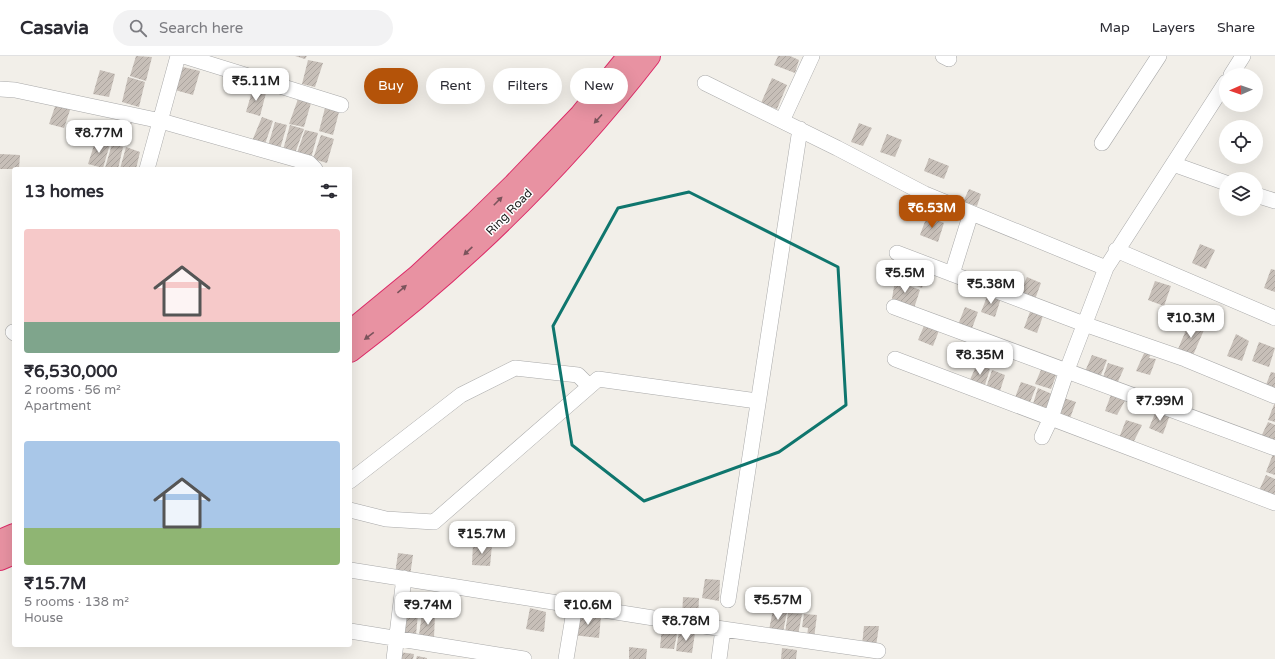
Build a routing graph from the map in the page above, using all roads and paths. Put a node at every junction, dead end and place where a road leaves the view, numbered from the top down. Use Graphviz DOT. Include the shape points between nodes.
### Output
graph roads {
  1 [pos="178,56"];
  2 [pos="184,56"];
  3 [pos="629,56"];
  4 [pos="649,56"];
  5 [pos="812,56"];
  6 [pos="1159,56"];
  7 [pos="1243,56"];
  8 [pos="1235,68"];
  9 [pos="705,83"];
  10 [pos="0,89"];
  11 [pos="1219,93"];
  12 [pos="341,105"];
  13 [pos="161,120"];
  14 [pos="782,121"];
  15 [pos="800,130"];
  16 [pos="1102,143"];
  17 [pos="1173,164"];
  18 [pos="148,167"];
  19 [pos="314,167"];
  20 [pos="1219,180"];
  21 [pos="1263,197"];
  22 [pos="1275,201"];
  23 [pos="971,213"];
  24 [pos="1116,250"];
  25 [pos="897,253"];
  26 [pos="1106,268"];
  27 [pos="952,274"];
  28 [pos="894,307"];
  29 [pos="1275,318"];
  30 [pos="1084,324"];
  31 [pos="352,330"];
  32 [pos="352,349"];
  33 [pos="895,358"];
  34 [pos="1067,370"];
  35 [pos="589,386"];
  36 [pos="1275,396"];
  37 [pos="757,401"];
  38 [pos="1051,418"];
  39 [pos="1042,437"];
  40 [pos="1275,448"];
  41 [pos="352,479"];
  42 [pos="1275,503"];
  43 [pos="352,510"];
  44 [pos="12,536"];
  45 [pos="0,541"];
  46 [pos="12,554"];
  47 [pos="0,559"];
  48 [pos="352,570"];
  49 [pos="404,578"];
  50 [pos="728,600"];
  51 [pos="575,605"];
  52 [pos="723,629"];
  53 [pos="352,631"];
  54 [pos="396,639"];
  55 [pos="878,651"];
  56 [pos="394,659"];
  57 [pos="524,659"];
  58 [pos="566,659"];
  59 [pos="719,659"];
  1 -- 13 [label="street"];
  2 -- 12 [label="street"];
  31 -- 3 [label="highway, Ring Road, one-way" via="418,276 476,223 581,115"];
  4 -- 32 [label="highway, Ring Road, one-way" via="565,156 494,227 396,316"];
  5 -- 14 [label="street"];
  6 -- 16 [label="street"];
  7 -- 8 [label="street"];
  9 -- 14 [label="street"];
  10 -- 13 [label="street"];
  11 -- 17 [label="street"];
  13 -- 18 [label="street"];
  13 -- 19 [label="street" via="310,163"];
  14 -- 15 [label="street"];
  15 -- 23 [label="street" via="925,194"];
  15 -- 37 [label="street"];
  17 -- 20 [label="street"];
  17 -- 24 [label="street"];
  21 -- 22 [label="street"];
  23 -- 26 [label="street"];
  23 -- 27 [label="street"];
  24 -- 26 [label="street"];
  24 -- 29 [label="street"];
  25 -- 27 [label="street"];
  26 -- 30 [label="street"];
  27 -- 30 [label="street"];
  28 -- 34 [label="street"];
  30 -- 34 [label="street"];
  30 -- 36 [label="street" via="1185,359"];
  33 -- 38 [label="street"];
  34 -- 38 [label="street"];
  34 -- 40 [label="street"];
  35 -- 37 [label="street" via="598,378"];
  35 -- 41 [label="street" via="578,375 515,368 461,395"];
  35 -- 43 [label="street" via="434,522 386,519"];
  37 -- 50 [label="street"];
  38 -- 39 [label="street"];
  38 -- 42 [label="street"];
  44 -- 45 [label="highway"];
  46 -- 47 [label="highway"];
  48 -- 49 [label="street"];
  49 -- 51 [label="street"];
  49 -- 54 [label="street"];
  51 -- 52 [label="street"];
  51 -- 58 [label="street"];
  52 -- 55 [label="street"];
  52 -- 59 [label="street"];
  53 -- 54 [label="street"];
  54 -- 56 [label="street"];
  54 -- 57 [label="street"];
}
